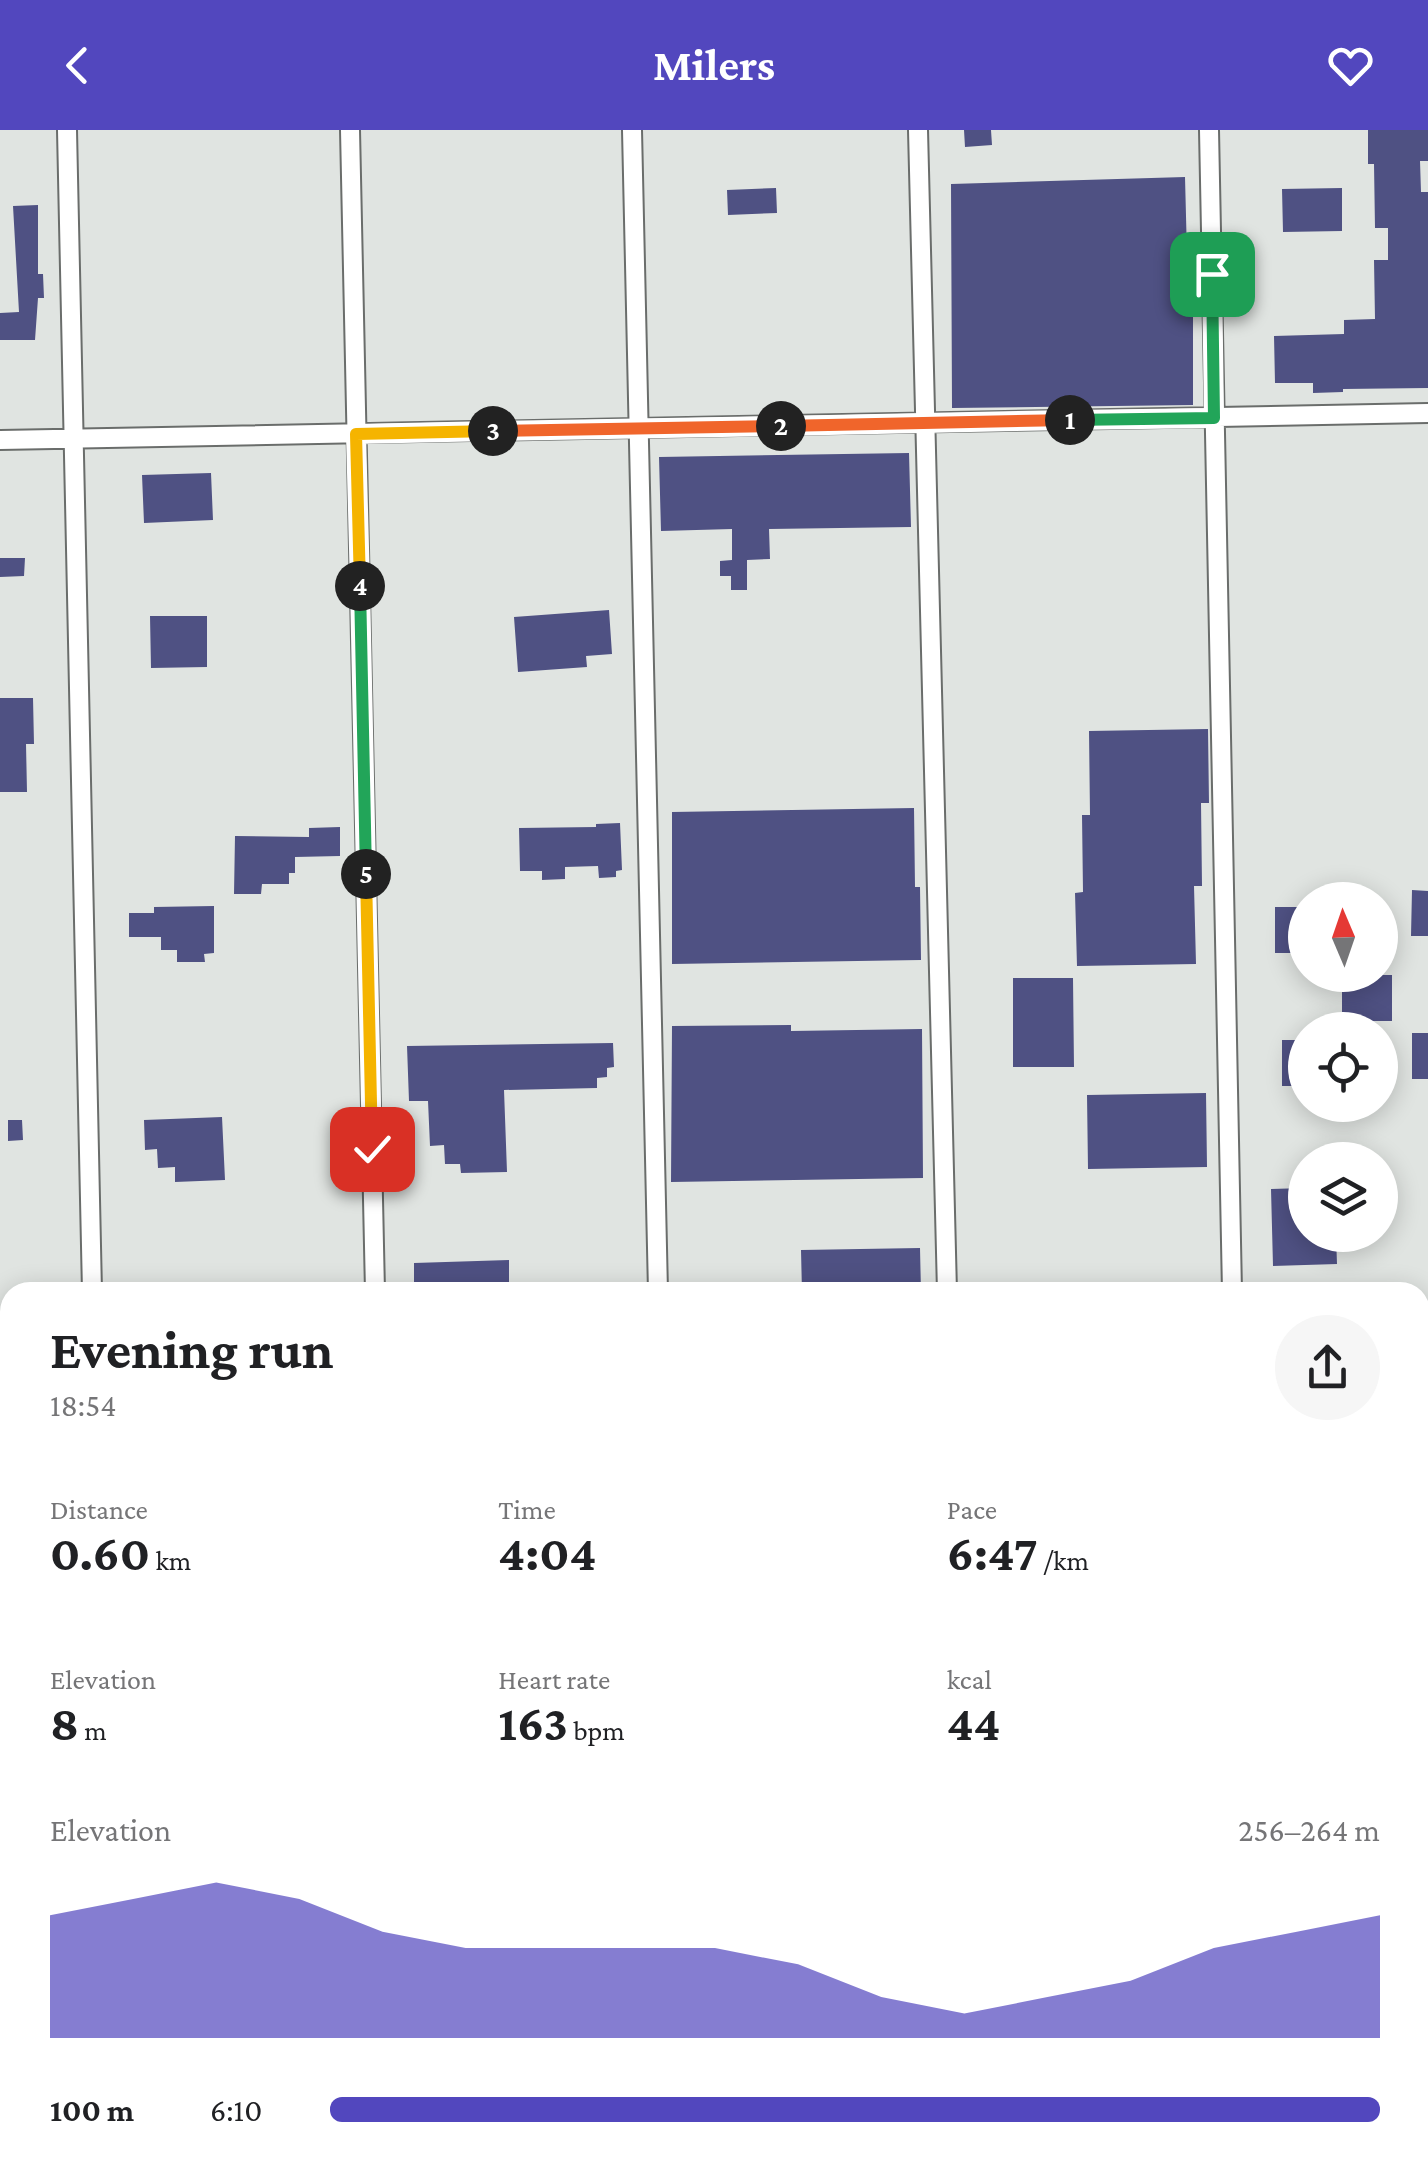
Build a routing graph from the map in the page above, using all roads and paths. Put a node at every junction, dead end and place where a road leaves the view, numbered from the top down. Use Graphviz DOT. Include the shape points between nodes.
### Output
graph roads {
  1 [pos="67,130"];
  2 [pos="350,130"];
  3 [pos="632,130"];
  4 [pos="918,130"];
  5 [pos="1209,130"];
  6 [pos="1428,414"];
  7 [pos="1214,418"];
  8 [pos="925,423"];
  9 [pos="638,428"];
  10 [pos="356,434"];
  11 [pos="74,439"];
  12 [pos="0,440"];
  13 [pos="92,1282"];
  14 [pos="375,1282"];
  15 [pos="658,1282"];
  16 [pos="947,1282"];
  17 [pos="1232,1282"];
  1 -- 11 [label="street"];
  2 -- 10 [label="street"];
  3 -- 9 [label="street"];
  4 -- 8 [label="street"];
  5 -- 7 [label="street"];
  6 -- 7 [label="street"];
  7 -- 8 [label="street"];
  7 -- 17 [label="street"];
  8 -- 9 [label="street"];
  8 -- 16 [label="street"];
  9 -- 10 [label="street"];
  9 -- 15 [label="street"];
  10 -- 11 [label="street"];
  10 -- 14 [label="street"];
  11 -- 12 [label="street"];
  11 -- 13 [label="street"];
}
